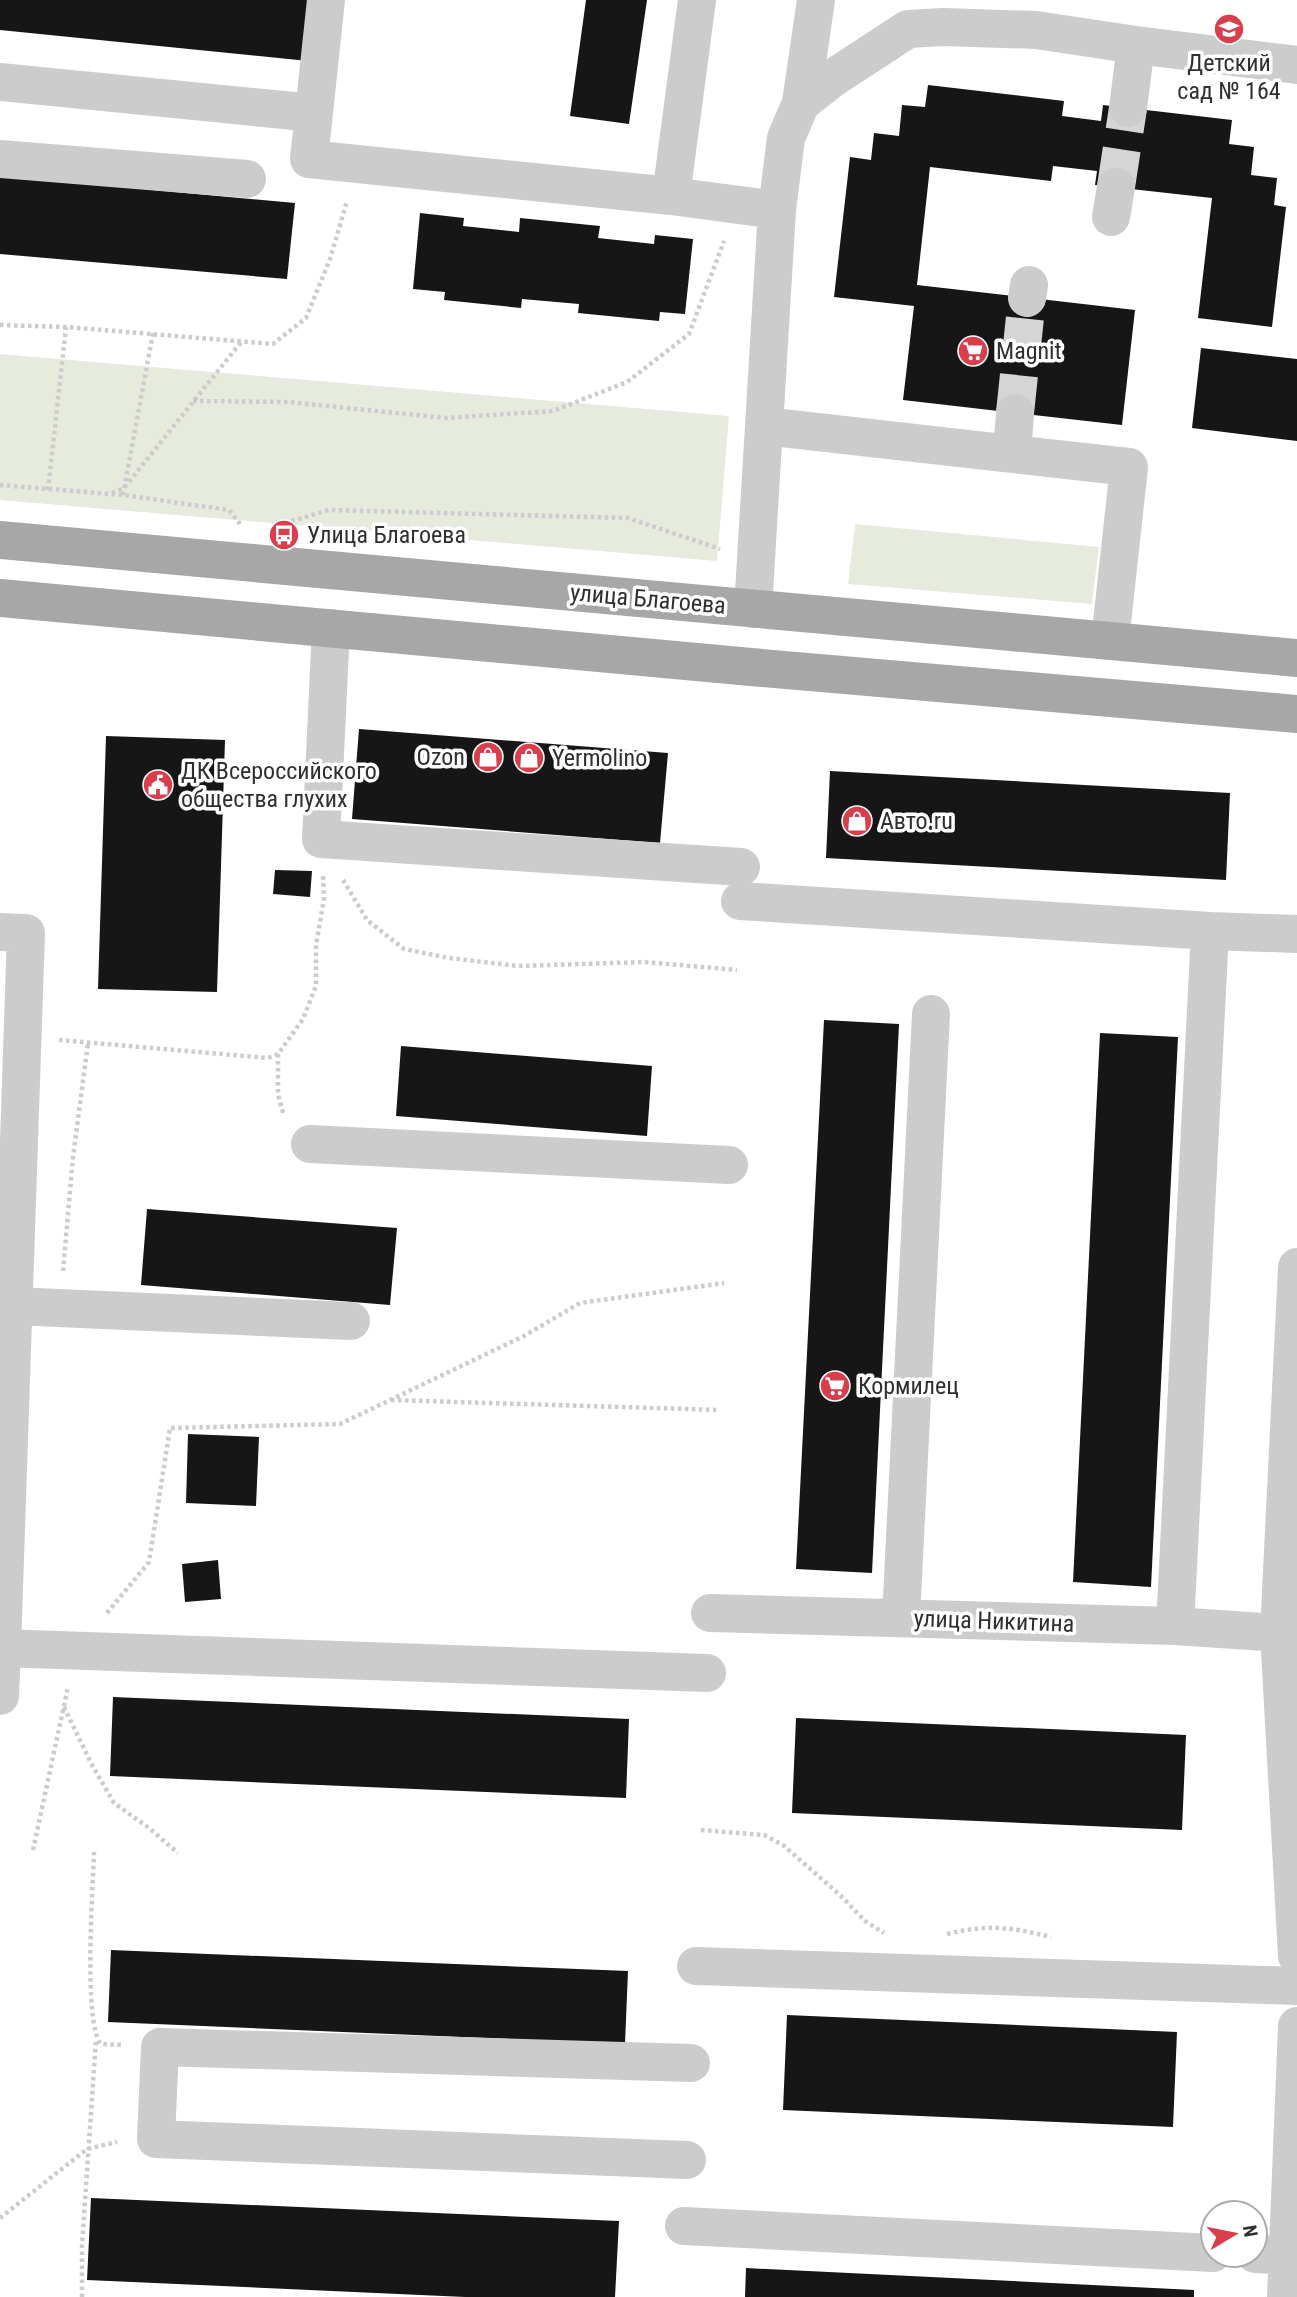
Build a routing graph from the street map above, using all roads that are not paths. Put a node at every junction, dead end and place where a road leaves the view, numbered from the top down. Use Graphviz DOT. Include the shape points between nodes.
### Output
graph roads {
  1 [pos="326,0"];
  2 [pos="697,0"];
  3 [pos="816,0"];
  4 [pos="979,14"];
  5 [pos="1136,45"];
  6 [pos="1297,65"];
  7 [pos="0,82"];
  8 [pos="801,103"];
  9 [pos="1128,108"];
  10 [pos="314,113"];
  11 [pos="0,159"];
  12 [pos="247,179"];
  13 [pos="671,196"];
  14 [pos="777,210"];
  15 [pos="1015,413"];
  16 [pos="764,426"];
  17 [pos="1013,454"];
  18 [pos="0,540"];
  19 [pos="0,598"];
  20 [pos="753,609"];
  21 [pos="331,628"];
  22 [pos="1110,641"];
  23 [pos="1297,658"];
  24 [pos="1297,695"];
  25 [pos="1280,712"];
  26 [pos="1210,931"];
  27 [pos="0,932"];
  28 [pos="1297,934"];
  29 [pos="931,1014"];
  30 [pos="310,1144"];
  31 [pos="729,1165"];
  32 [pos="1297,1267"];
  33 [pos="13,1307"];
  34 [pos="351,1321"];
  35 [pos="710,1614"];
  36 [pos="901,1618"];
  37 [pos="1175,1626"];
  38 [pos="1279,1633"];
  39 [pos="2,1648"];
  40 [pos="707,1672"];
  41 [pos="0,1696"];
  42 [pos="1297,1956"];
  43 [pos="696,1966"];
  44 [pos="1297,1986"];
  45 [pos="1297,2026"];
  46 [pos="691,2063"];
  47 [pos="1295,2098"];
  48 [pos="688,2160"];
  49 [pos="684,2226"];
  50 [pos="1199,2252"];
  51 [pos="1271,2255"];
  52 [pos="1286,2297"];
  1 -- 10 [label="street"];
  2 -- 13 [label="street"];
  3 -- 8 [label="street"];
  4 -- 5 [label="street" via="1037,30"];
  4 -- 8 [label="street" via="908,29"];
  5 -- 6 [label="street"];
  5 -- 9 [label="street"];
  7 -- 10 [label="street"];
  8 -- 14 [label="street" via="786,138"];
  10 -- 13 [label="street" via="309,159"];
  11 -- 12 [label="street"];
  13 -- 14 [label="street"];
  14 -- 16 [label="street"];
  15 -- 17 [label="street"];
  16 -- 17 [label="street"];
  16 -- 20 [label="street"];
  17 -- 22 [label="street" via="1129,467"];
  18 -- 20 [label="main road, улица Благоева"];
  19 -- 21 [label="main road"];
  20 -- 22 [label="main road, улица Благоева"];
  21 -- 25 [label="main road"];
  21 -- 26 [label="street" via="321,839"];
  22 -- 23 [label="main road, улица Благоева"];
  24 -- 25 [label="main road" via="1282,704"];
  26 -- 28 [label="street"];
  26 -- 37 [label="street"];
  27 -- 33 [label="street" via="26,933"];
  29 -- 36 [label="street"];
  30 -- 31 [label="street"];
  32 -- 38 [label="street"];
  33 -- 34 [label="street"];
  33 -- 39 [label="street"];
  35 -- 36 [label="street, улица Никитина"];
  36 -- 37 [label="street, улица Никитина"];
  37 -- 38 [label="street, улица Никитина"];
  38 -- 42 [label="street"];
  39 -- 40 [label="street"];
  39 -- 41 [label="street"];
  43 -- 44 [label="street"];
  45 -- 47 [label="street"];
  46 -- 48 [label="street" via="160,2047 156,2139"];
  47 -- 51 [label="street"];
  49 -- 50 [label="street"];
  51 -- 52 [label="street"];
}
